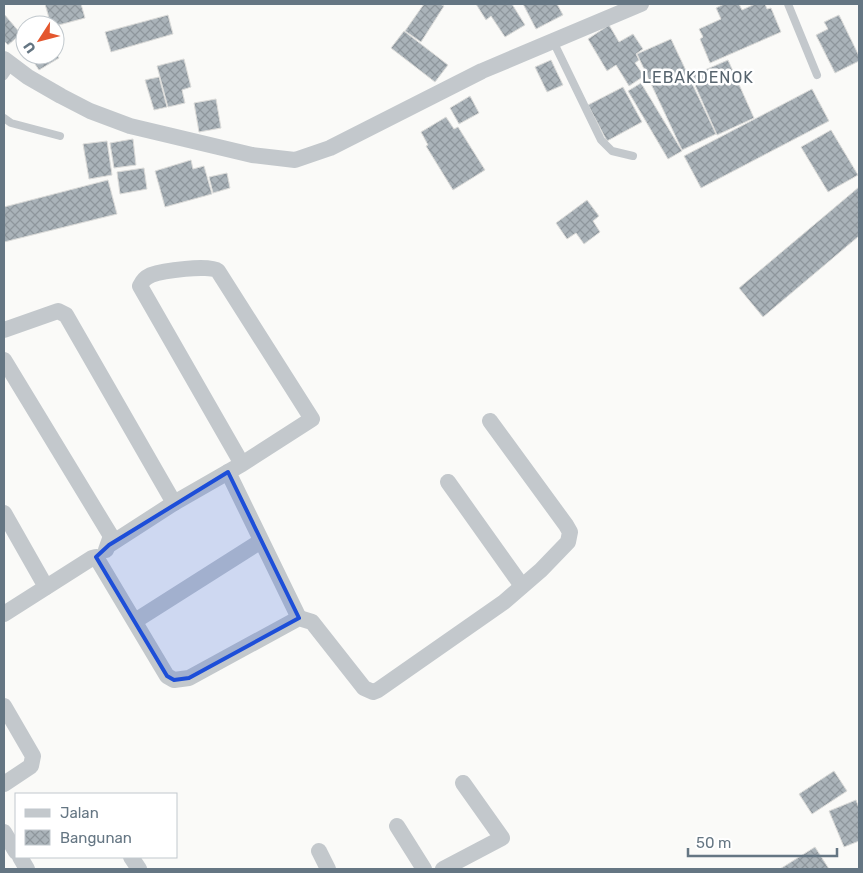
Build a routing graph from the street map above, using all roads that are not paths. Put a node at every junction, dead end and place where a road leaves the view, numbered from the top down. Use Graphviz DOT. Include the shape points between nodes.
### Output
graph roads {
  1 [pos="641,4"];
  2 [pos="788,4"];
  3 [pos="553,41"];
  4 [pos="6,67"];
  5 [pos="817,75"];
  6 [pos="4,118"];
  7 [pos="60,136"];
  8 [pos="633,156"];
  9 [pos="4,330"];
  10 [pos="4,360"];
  11 [pos="490,422"];
  12 [pos="242,464"];
  13 [pos="228,472"];
  14 [pos="448,482"];
  15 [pos="174,503"];
  16 [pos="4,513"];
  17 [pos="261,541"];
  18 [pos="109,544"];
  19 [pos="96,558"];
  20 [pos="522,586"];
  21 [pos="46,587"];
  22 [pos="4,614"];
  23 [pos="299,618"];
  24 [pos="135,621"];
  25 [pos="4,706"];
  26 [pos="463,783"];
  27 [pos="4,784"];
  28 [pos="397,826"];
  29 [pos="4,832"];
  30 [pos="15,850"];
  31 [pos="319,851"];
  32 [pos="21,858"];
  33 [pos="131,858"];
  34 [pos="28,869"];
  35 [pos="139,869"];
  36 [pos="328,869"];
  37 [pos="424,869"];
  38 [pos="443,869"];
  1 -- 3 [label="street"];
  2 -- 5 [label="lane"];
  3 -- 4 [label="street" via="482,71 330,148 295,160 252,155 130,126 83,108"];
  3 -- 8 [label="lane" via="601,140 612,151"];
  6 -- 7 [label="lane"];
  9 -- 15 [label="street" via="58,311 66,315"];
  10 -- 18 [label="street" via="111,536"];
  11 -- 20 [label="street" via="570,532 568,542"];
  12 -- 12 [label="street" via="312,419 218,270 207,267 152,275 140,286"];
  12 -- 13 [label="street"];
  13 -- 15 [label="street"];
  13 -- 17 [label="street"];
  14 -- 20 [label="street"];
  15 -- 18 [label="street"];
  16 -- 21 [label="street"];
  17 -- 23 [label="street"];
  17 -- 24 [label="street"];
  18 -- 19 [label="street"];
  19 -- 21 [label="street"];
  19 -- 24 [label="street"];
  20 -- 23 [label="street" via="504,602 373,692 364,688 312,622"];
  21 -- 22 [label="street"];
  23 -- 24 [label="street" via="181,681 167,676"];
  25 -- 27 [label="street" via="33,756 31,766"];
  26 -- 38 [label="street" via="502,838"];
  28 -- 37 [label="street"];
  29 -- 30 [label="street"];
  31 -- 36 [label="street"];
  32 -- 34 [label="street"];
  33 -- 35 [label="street"];
}
